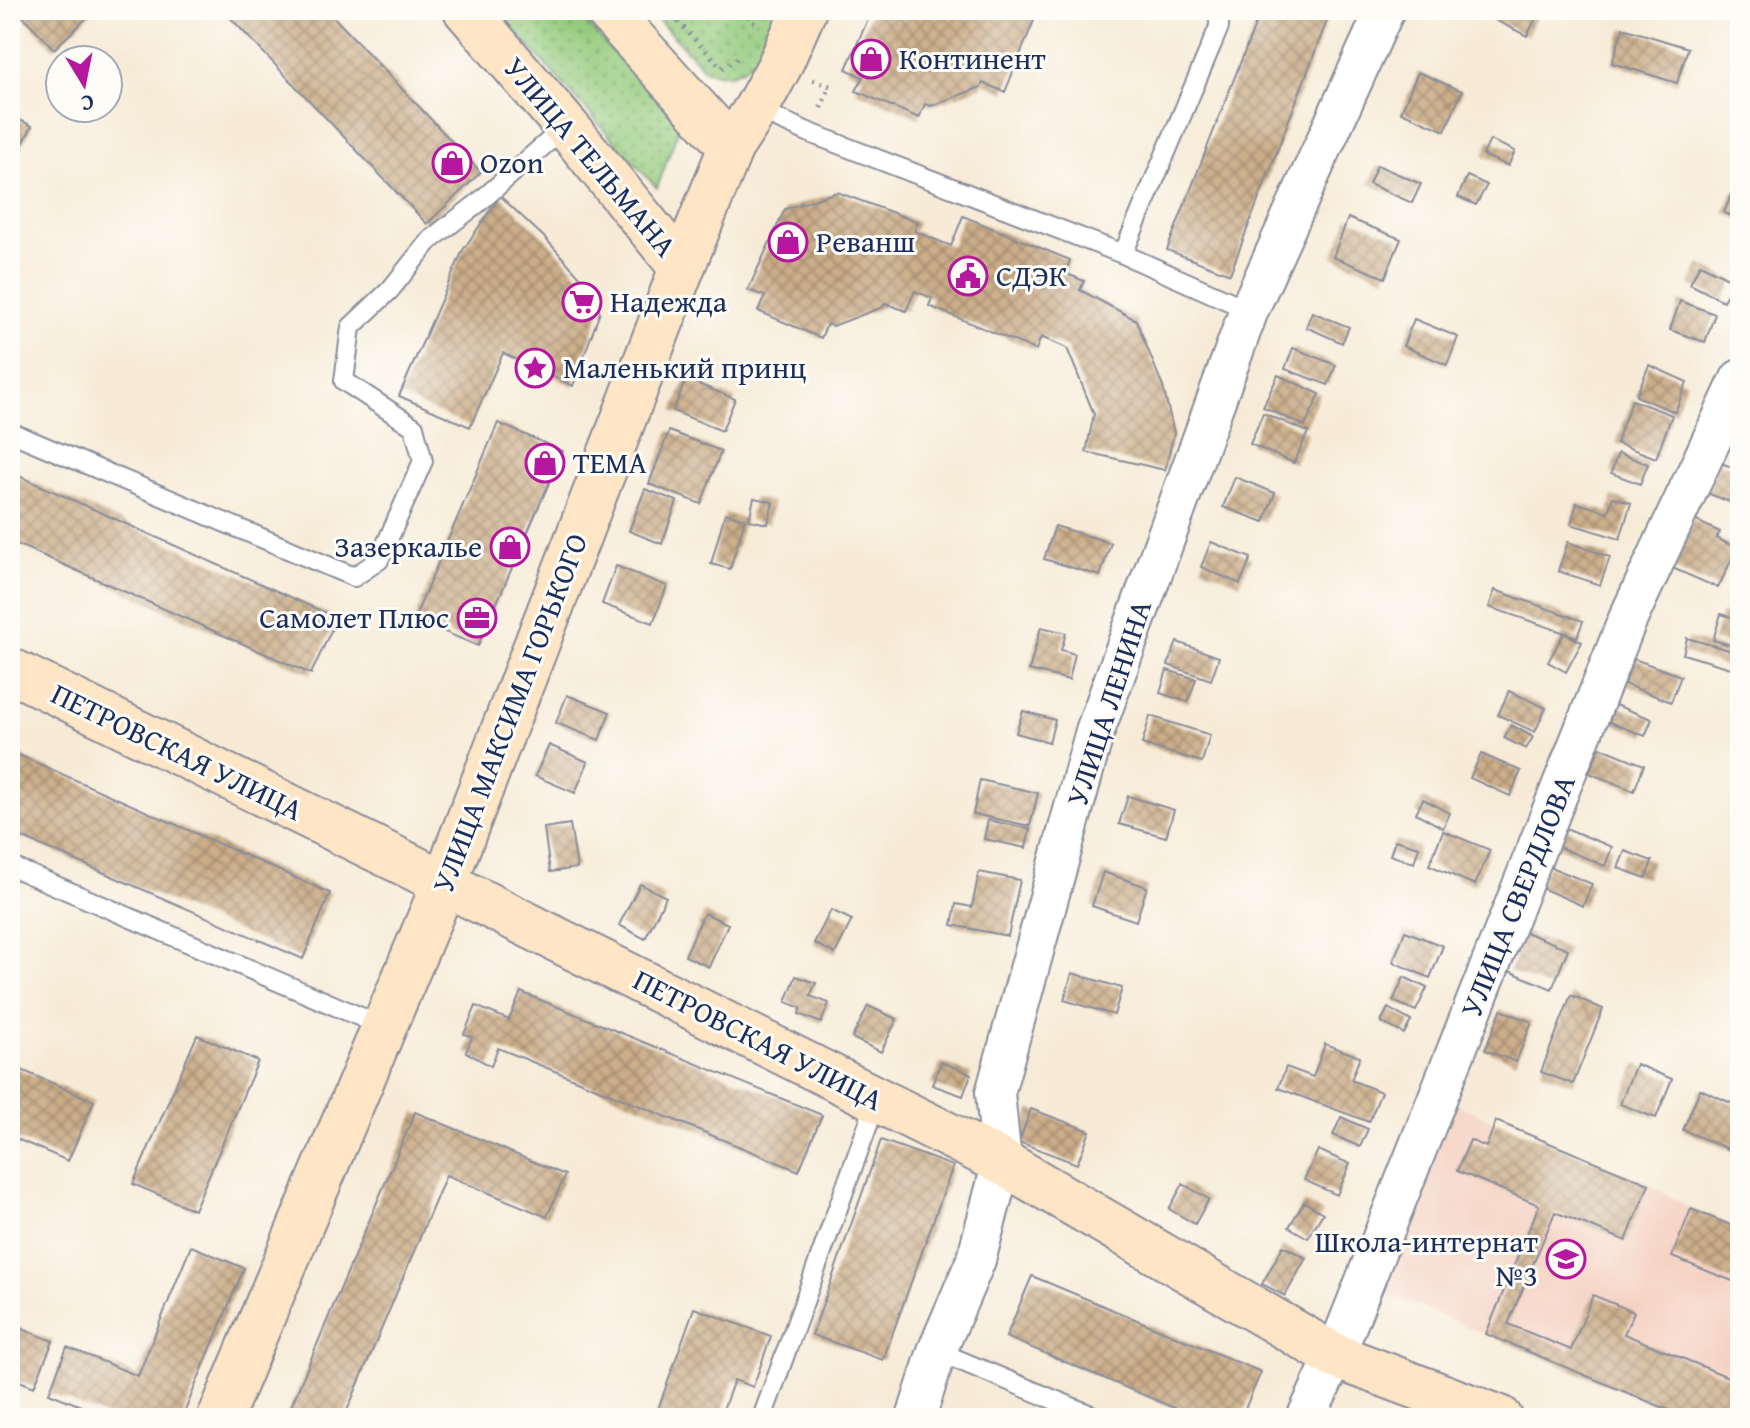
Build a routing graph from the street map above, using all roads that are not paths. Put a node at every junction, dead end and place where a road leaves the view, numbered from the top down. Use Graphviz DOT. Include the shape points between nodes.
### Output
graph roads {
  1 [pos="466,10"];
  2 [pos="607,10"];
  3 [pos="804,10"];
  4 [pos="1219,10"];
  5 [pos="1385,10"];
  6 [pos="756,109"];
  7 [pos="566,126"];
  8 [pos="731,147"];
  9 [pos="1123,254"];
  10 [pos="682,268"];
  11 [pos="1249,310"];
  12 [pos="1740,379"];
  13 [pos="10,432"];
  14 [pos="10,670"];
  15 [pos="10,866"];
  16 [pos="444,884"];
  17 [pos="384,1027"];
  18 [pos="877,1100"];
  19 [pos="1002,1162"];
  20 [pos="937,1351"];
  21 [pos="1335,1356"];
  22 [pos="220,1418"];
  23 [pos="762,1418"];
  24 [pos="916,1418"];
  25 [pos="1098,1418"];
  26 [pos="1306,1418"];
  27 [pos="1500,1418"];
  1 -- 7 [label="main road, УЛИЦА ТЕЛЬМАНА"];
  2 -- 8 [label="main road"];
  3 -- 6 [label="main road, УЛИЦА МАКСИМА ГОРЬКОГО"];
  4 -- 9 [label="lane" via="1219,27"];
  5 -- 11 [label="street, УЛИЦА ЛЕНИНА"];
  6 -- 8 [label="main road, УЛИЦА МАКСИМА ГОРЬКОГО"];
  6 -- 9 [label="lane"];
  7 -- 10 [label="main road, УЛИЦА ТЕЛЬМАНА"];
  7 -- 13 [label="lane" via="430,240 351,327 344,381 414,427 423,461 379,560 354,577"];
  8 -- 10 [label="main road, УЛИЦА МАКСИМА ГОРЬКОГО"];
  9 -- 11 [label="lane"];
  10 -- 16 [label="main road, УЛИЦА МАКСИМА ГОРЬКОГО"];
  11 -- 19 [label="street, УЛИЦА ЛЕНИНА" via="1095,731 995,1093"];
  12 -- 21 [label="street, УЛИЦА СВЕРДЛОВА" via="1627,621"];
  14 -- 16 [label="main road, ПЕТРОВСКАЯ УЛИЦА"];
  15 -- 17 [label="lane"];
  16 -- 17 [label="main road, УЛИЦА МАКСИМА ГОРЬКОГО"];
  16 -- 18 [label="main road, ПЕТРОВСКАЯ УЛИЦА"];
  17 -- 22 [label="main road, УЛИЦА МАКСИМА ГОРЬКОГО"];
  18 -- 19 [label="main road, ПЕТРОВСКАЯ УЛИЦА"];
  18 -- 23 [label="lane"];
  19 -- 20 [label="street, УЛИЦА ЛЕНИНА" via="976,1260"];
  19 -- 21 [label="main road, ПЕТРОВСКАЯ УЛИЦА"];
  20 -- 24 [label="street, УЛИЦА ЛЕНИНА"];
  20 -- 25 [label="lane"];
  21 -- 26 [label="street, УЛИЦА СВЕРДЛОВА"];
  21 -- 27 [label="main road, ПЕТРОВСКАЯ УЛИЦА"];
}
